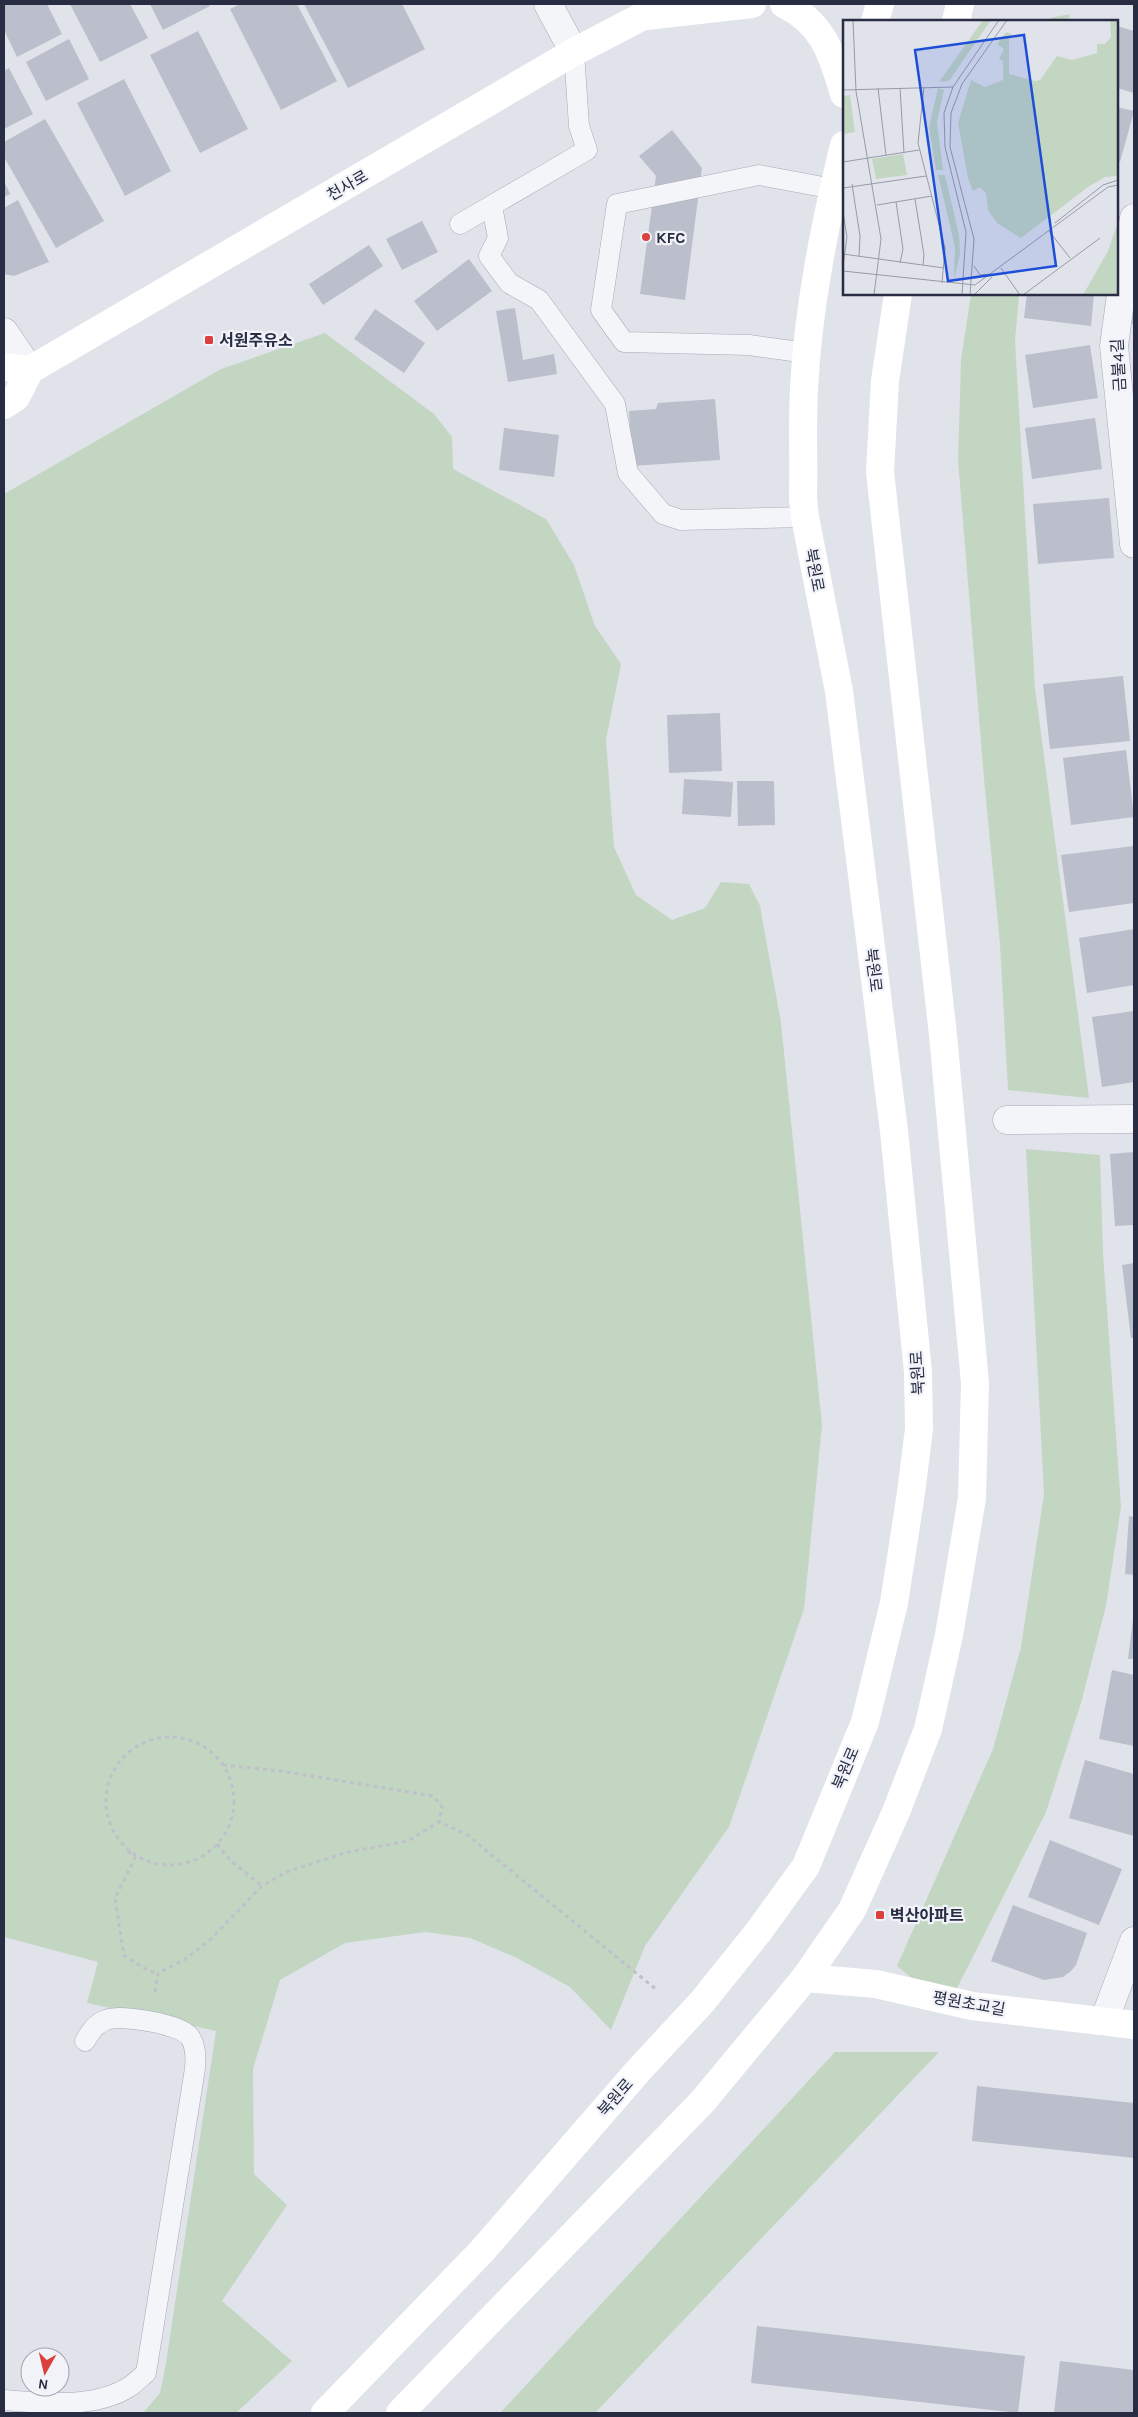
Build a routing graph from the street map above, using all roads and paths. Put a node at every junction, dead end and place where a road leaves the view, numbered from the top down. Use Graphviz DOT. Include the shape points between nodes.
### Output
graph roads {
  1 [pos="548,4"];
  2 [pos="666,4"];
  3 [pos="752,4"];
  4 [pos="784,4"];
  5 [pos="880,4"];
  6 [pos="960,4"];
  7 [pos="645,10"];
  8 [pos="875,20"];
  9 [pos="956,20"];
  10 [pos="574,52"];
  11 [pos="843,91"];
  12 [pos="843,148"];
  13 [pos="834,189"];
  14 [pos="492,206"];
  15 [pos="1134,218"];
  16 [pos="460,224"];
  17 [pos="898,295"];
  18 [pos="4,332"];
  19 [pos="807,353"];
  20 [pos="17,368"];
  21 [pos="4,405"];
  22 [pos="805,517"];
  23 [pos="1134,544"];
  24 [pos="1134,1119"];
  25 [pos="1007,1120"];
  26 [pos="223,1765"];
  27 [pos="439,1822"];
  28 [pos="217,1844"];
  29 [pos="128,1850"];
  30 [pos="262,1886"];
  31 [pos="1134,1941"];
  32 [pos="158,1973"];
  33 [pos="804,1978"];
  34 [pos="657,1990"];
  35 [pos="1104,2021"];
  36 [pos="149,2023"];
  37 [pos="1134,2025"];
  38 [pos="86,2041"];
  39 [pos="4,2400"];
  40 [pos="325,2413"];
  41 [pos="400,2413"];
  1 -- 10 [label="street"];
  2 -- 7 [label="street, 천사로"];
  3 -- 7 [label="street"];
  4 -- 11 [label="street" via="801,12 817,28 833,56"];
  5 -- 8 [label="street"];
  6 -- 9 [label="street"];
  7 -- 10 [label="street, 천사로"];
  10 -- 14 [label="lane" via="579,126 587,150"];
  10 -- 20 [label="street, 천사로"];
  12 -- 13 [label="street, 북원로"];
  13 -- 19 [label="street, 북원로"];
  13 -- 19 [label="lane" via="759,175 617,204 601,310 624,342 749,345"];
  14 -- 16 [label="lane"];
  14 -- 22 [label="lane" via="498,238 489,256 509,283 539,300 615,404 628,473 662,514 681,520"];
  15 -- 23 [label="street, 금불4길" via="1114,346"];
  17 -- 33 [label="street" via="885,381 880,472 943,1035 975,1384 972,1498 928,1729 896,1812 852,1910"];
  18 -- 20 [label="street"];
  19 -- 22 [label="street, 북원로" via="804,389"];
  20 -- 21 [label="street" via="16,397"];
  22 -- 40 [label="street, 북원로" via="839,691 893,1122 918,1372 919,1429 912,1493 894,1603 865,1722 806,1866 759,1931 702,2002 482,2251"];
  24 -- 25 [label="street"];
  26 -- 27 [label="path" via="282,1771 433,1796 442,1807"];
  26 -- 28 [label="path" via="234,1797 232,1818"];
  26 -- 29 [label="path" via="202,1745 182,1738 161,1737 140,1743 124,1756 112,1773 106,1793 107,1814 115,1834"];
  27 -- 30 [label="path" via="408,1841 348,1852 286,1872"];
  27 -- 34 [label="path" via="466,1834"];
  28 -- 29 [label="path" via="208,1853 188,1862 167,1864 146,1860"];
  28 -- 30 [label="path" via="232,1862"];
  29 -- 32 [label="path" via="122,1842 135,1858 115,1898 124,1956"];
  30 -- 32 [label="path" via="209,1941 184,1960"];
  31 -- 35 [label="street"];
  32 -- 36 [label="path"];
  33 -- 35 [label="street, 평원초교길" via="876,1984 972,2006"];
  33 -- 41 [label="street" via="703,2101"];
  35 -- 37 [label="street, 평원초교길"];
  36 -- 38 [label="lane" via="121,2017 106,2020 94,2027"];
  36 -- 39 [label="lane" via="174,2027 190,2036 196,2060 146,2373 128,2388 101,2398 75,2402"];
}
